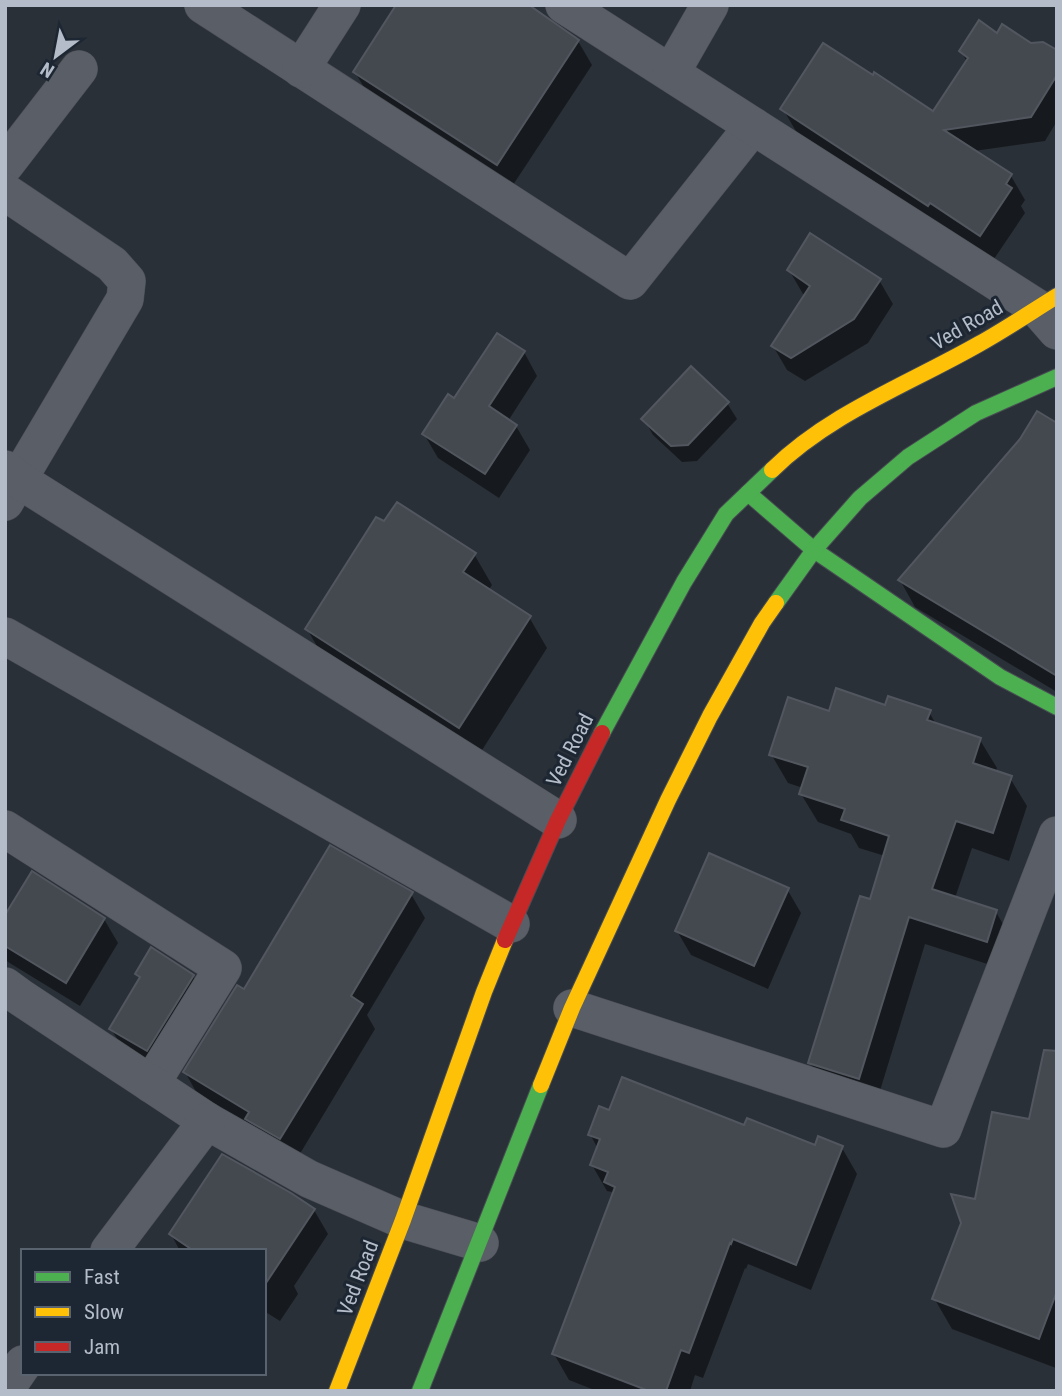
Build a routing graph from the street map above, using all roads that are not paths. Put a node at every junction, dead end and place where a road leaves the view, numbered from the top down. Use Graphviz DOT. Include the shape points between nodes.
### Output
graph roads {
  1 [pos="203,5"];
  2 [pos="342,5"];
  3 [pos="564,5"];
  4 [pos="710,5"];
  5 [pos="79,69"];
  6 [pos="301,69"];
  7 [pos="671,73"];
  8 [pos="753,126"];
  9 [pos="5,165"];
  10 [pos="5,192"];
  11 [pos="1050,311"];
  12 [pos="1057,377"];
  13 [pos="10,483"];
  14 [pos="748,493"];
  15 [pos="814,551"];
  16 [pos="5,636"];
  17 [pos="1057,707"];
  18 [pos="558,820"];
  19 [pos="5,829"];
  20 [pos="1057,835"];
  21 [pos="511,924"];
  22 [pos="5,986"];
  23 [pos="572,1008"];
  24 [pos="151,1084"];
  25 [pos="207,1121"];
  26 [pos="403,1220"];
  27 [pos="480,1242"];
  28 [pos="111,1249"];
  29 [pos="337,1391"];
  30 [pos="420,1391"];
  1 -- 6 [label="street"];
  2 -- 6 [label="street"];
  3 -- 7 [label="street"];
  4 -- 7 [label="street"];
  5 -- 9 [label="street"];
  6 -- 8 [label="street" via="630,281"];
  7 -- 8 [label="street"];
  8 -- 11 [label="street"];
  10 -- 13 [label="street" via="112,264 127,281 125,299"];
  11 -- 14 [label="main road, Ved Road" via="840,418 783,459"];
  12 -- 15 [label="main road" via="976,413 908,457 860,498"];
  13 -- 18 [label="street"];
  14 -- 15 [label="main road"];
  14 -- 18 [label="main road, Ved Road" via="726,514 684,582"];
  15 -- 17 [label="main road" via="1000,677"];
  15 -- 23 [label="main road" via="762,623 710,716"];
  16 -- 21 [label="street"];
  18 -- 21 [label="main road, Ved Road"];
  19 -- 24 [label="street" via="223,968"];
  20 -- 23 [label="street" via="943,1129"];
  21 -- 26 [label="main road, Ved Road"];
  22 -- 24 [label="street"];
  23 -- 27 [label="main road"];
  24 -- 25 [label="street"];
  25 -- 26 [label="street" via="309,1178"];
  25 -- 28 [label="street"];
  26 -- 27 [label="street"];
  26 -- 29 [label="main road, Ved Road"];
  27 -- 30 [label="main road"];
}
